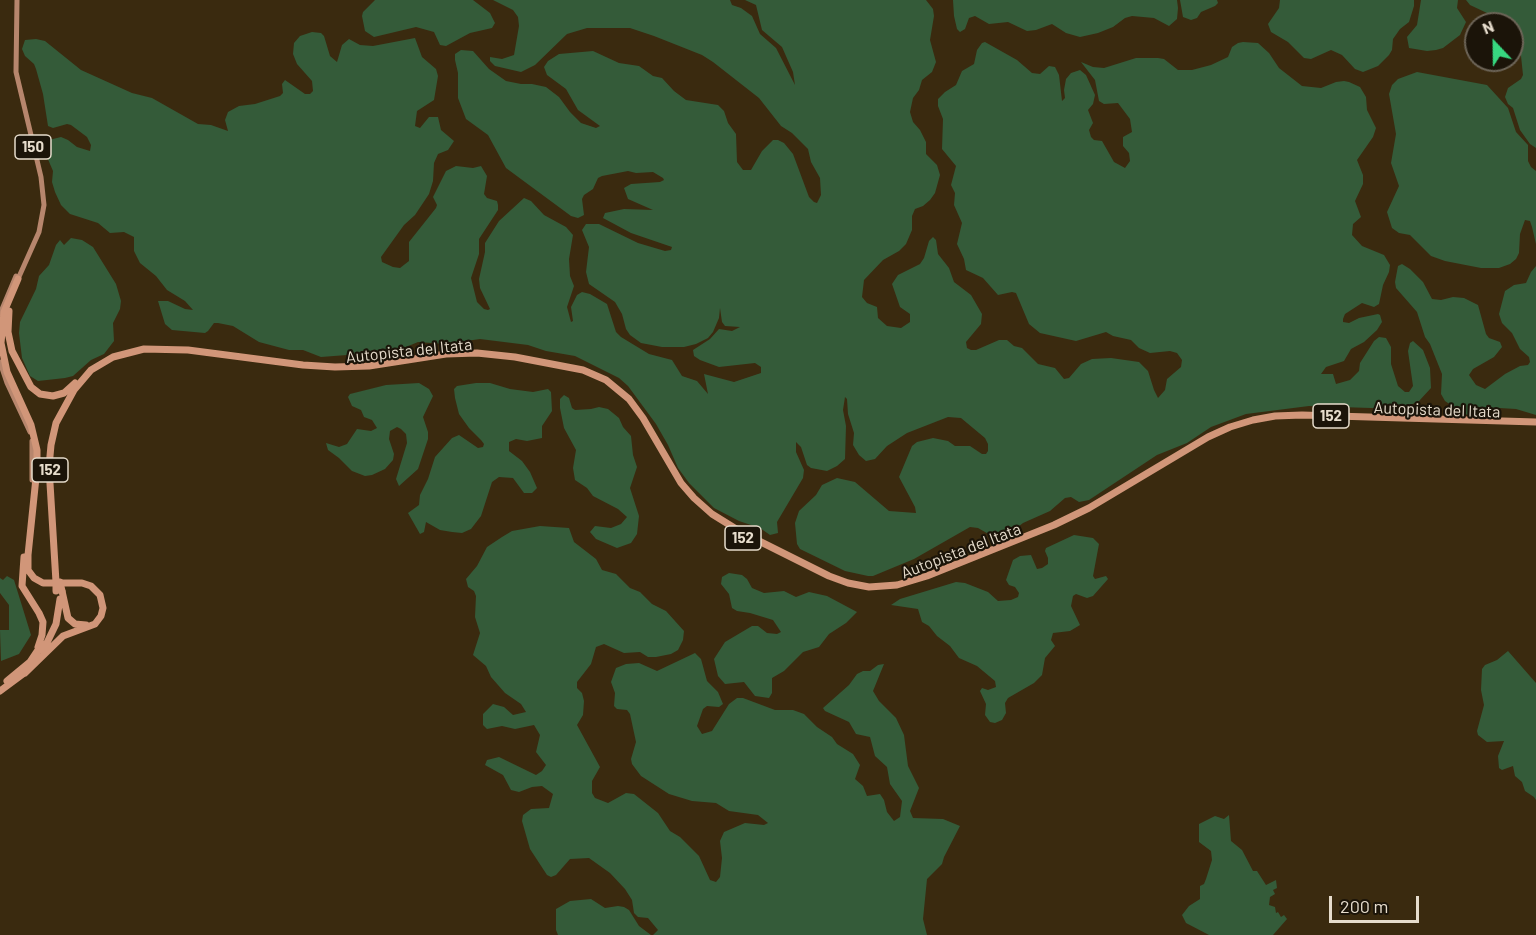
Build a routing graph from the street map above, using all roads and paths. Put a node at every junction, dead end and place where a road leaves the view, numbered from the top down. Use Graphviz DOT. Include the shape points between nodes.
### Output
graph roads {
  1 [pos="17,0"];
  2 [pos="32,249"];
  3 [pos="18,279"];
  4 [pos="0,314"];
  5 [pos="0,362"];
  6 [pos="91,370"];
  7 [pos="1536,424"];
  8 [pos="25,552"];
  9 [pos="58,582"];
  10 [pos="60,591"];
  11 [pos="32,659"];
  12 [pos="25,673"];
  13 [pos="0,686"];
  14 [pos="0,691"];
  1 -- 2 [label="main road, 150" via="17,80 44,196 43,219"];
  2 -- 3 [label="main road, 150"];
  2 -- 4 [label="main road, 150"];
  3 -- 6 [label="highway" via="9,309 8,332 14,356 28,384 40,394 57,396"];
  3 -- 12 [label="highway" via="4,312 1,344 7,372 31,425 37,450 28,568 41,583 91,586 100,595 102,606 95,624 63,636"];
  5 -- 8 [label="main road" via="33,445"];
  6 -- 7 [label="highway, Autopista del Itata / 152" via="121,354 157,348 322,367 365,366 462,353 507,356 579,369 606,380 629,399 681,483 712,514 824,574 869,587 897,585 927,576 1054,525 1208,437 1252,420 1302,415"];
  6 -- 9 [label="highway, Autopista del Itata / 152" via="68,399 51,441 49,467"];
  7 -- 9 [label="highway, Autopista del Itata / 152" via="1301,419 1253,424 1216,438 1091,512 1060,526 922,582 899,589 869,591 820,576 707,515 678,485 629,406 607,386 585,375 480,357 334,371 190,354 146,353 115,361 91,376 59,427 53,465"];
  8 -- 10 [label="highway" via="26,573 35,584 83,586 94,592 99,606 95,619 82,625 71,622"];
  8 -- 11 [label="highway" via="22,584 43,627"];
  9 -- 10 [label="highway, Autopista del Itata / 152, bridge"];
  10 -- 11 [label="highway, Autopista del Itata / 152" via="50,628"];
  10 -- 12 [label="highway, Autopista del Itata / 152" via="52,634"];
  11 -- 13 [label="highway, Autopista del Itata / 152"];
  12 -- 14 [label="highway, Autopista del Itata / 152"];
}
